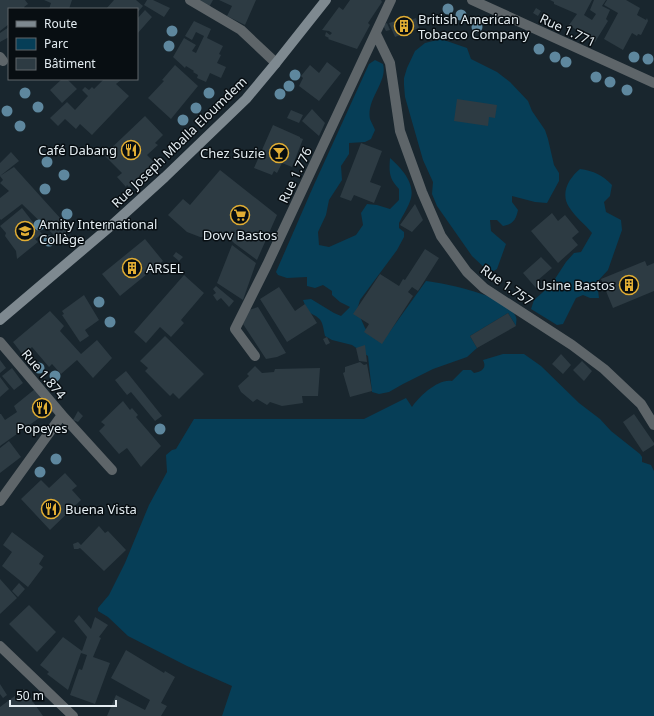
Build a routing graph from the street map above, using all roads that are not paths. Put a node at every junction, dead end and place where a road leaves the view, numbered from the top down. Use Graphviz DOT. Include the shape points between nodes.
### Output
graph roads {
  1 [pos="190,0"];
  2 [pos="326,0"];
  3 [pos="391,0"];
  4 [pos="472,0"];
  5 [pos="376,34"];
  6 [pos="276,63"];
  7 [pos="654,83"];
  8 [pos="0,320"];
  9 [pos="0,342"];
  10 [pos="255,356"];
  11 [pos="62,415"];
  12 [pos="654,425"];
  13 [pos="112,470"];
  14 [pos="0,501"];
  15 [pos="0,646"];
  16 [pos="73,716"];
  1 -- 6 [label="street" via="241,30"];
  2 -- 6 [label="main road, Rue Joseph Mballa Eloumdem"];
  3 -- 5 [label="street, Rue 1.776"];
  4 -- 7 [label="street, Rue 1.771"];
  5 -- 10 [label="street, Rue 1.776" via="235,330"];
  5 -- 12 [label="street, Rue 1.757" via="390,62 400,131 441,236 467,272 484,288 604,369 641,404"];
  6 -- 8 [label="main road, Rue Joseph Mballa Eloumdem" via="246,99 165,177"];
  9 -- 11 [label="street, Rue 1.874"];
  11 -- 13 [label="street"];
  11 -- 14 [label="street, Rue 1.874"];
  15 -- 16 [label="street"];
}
